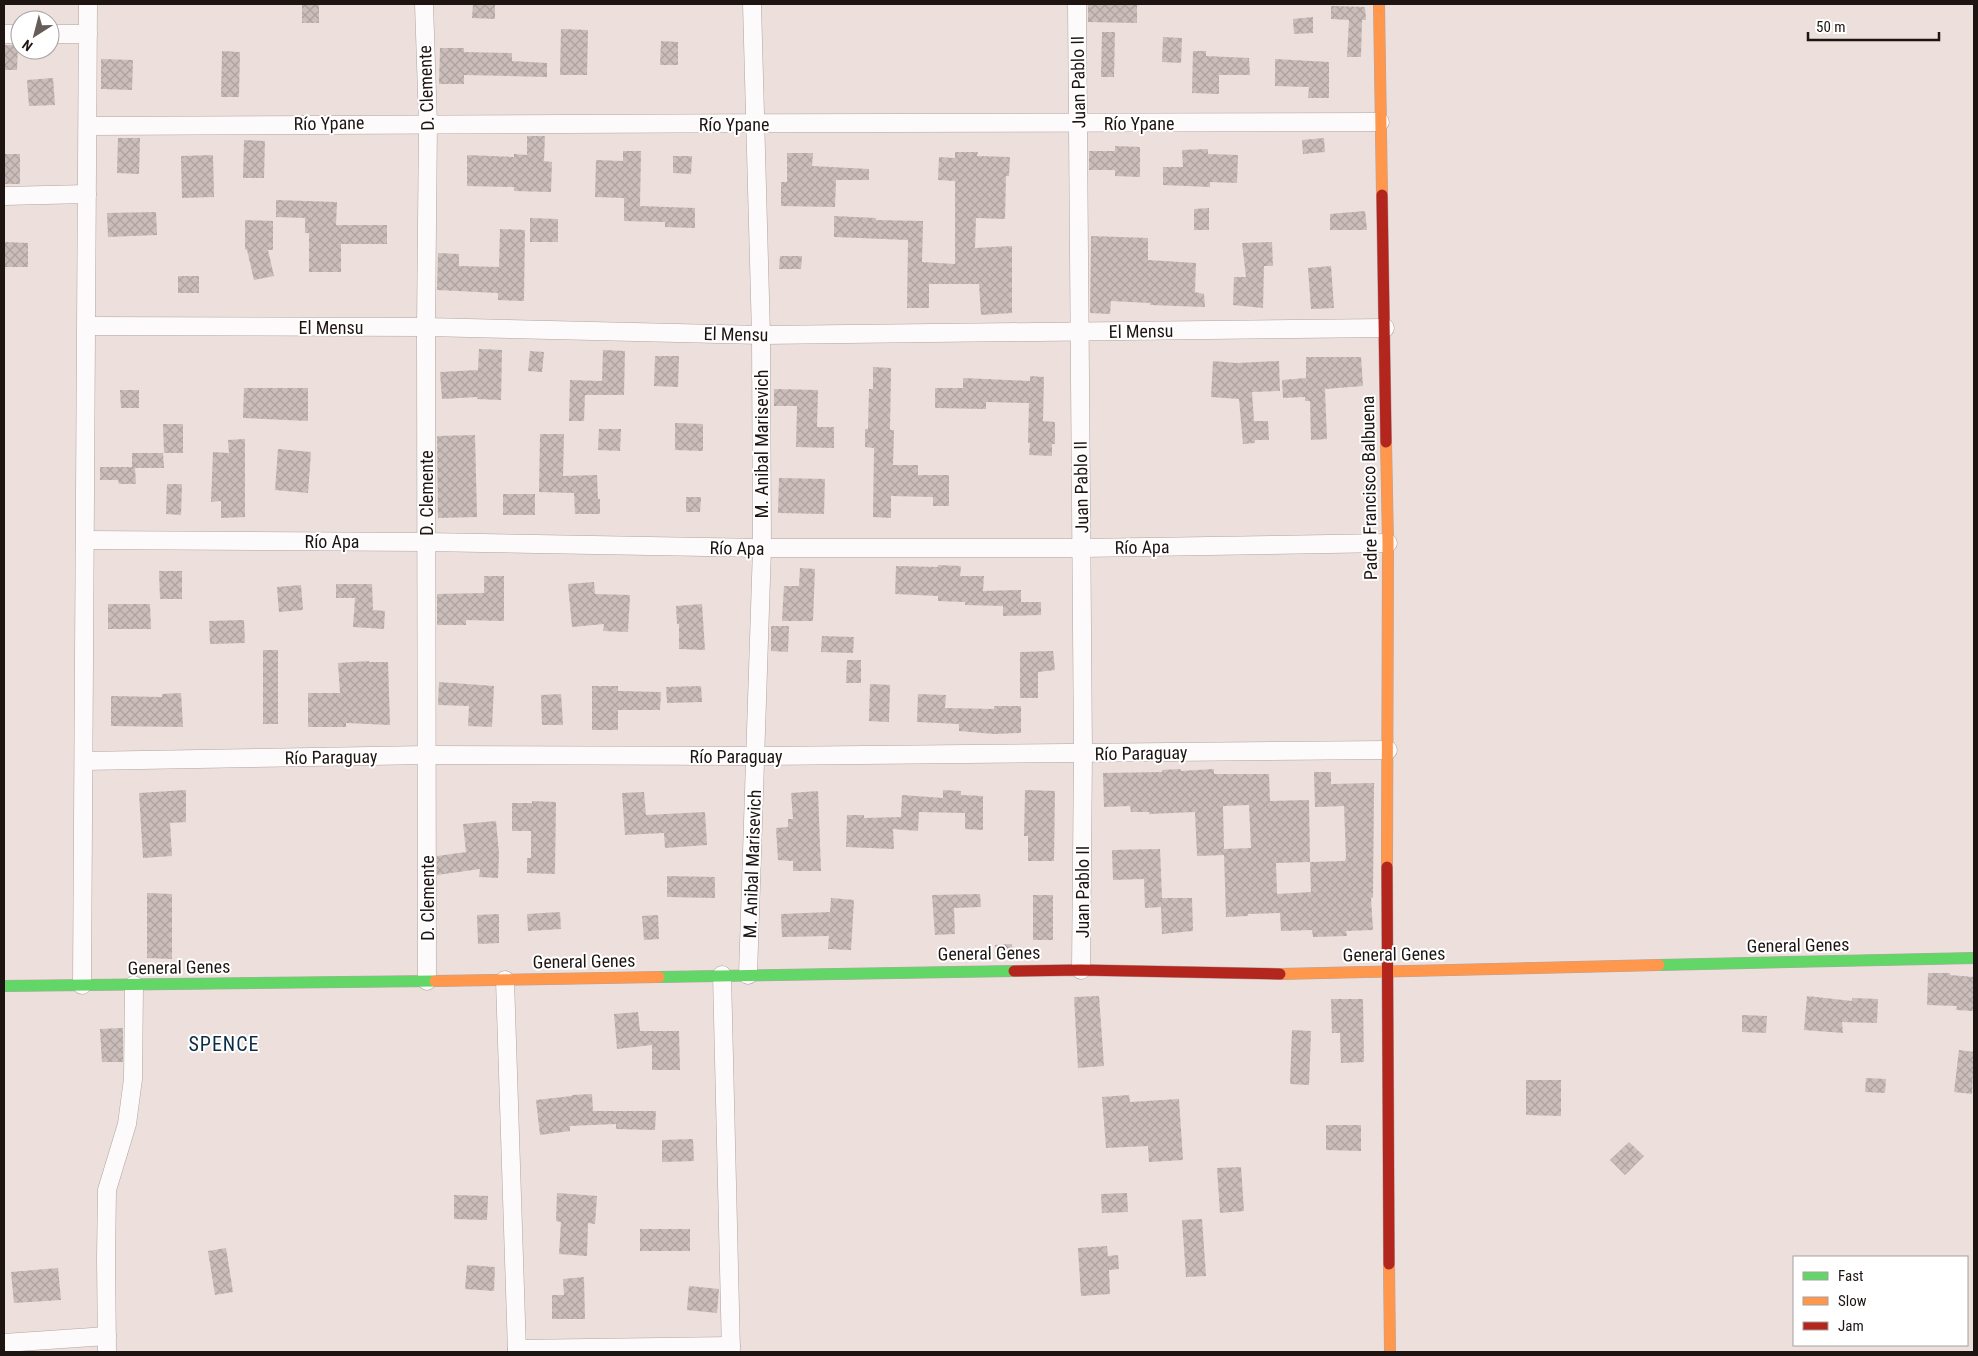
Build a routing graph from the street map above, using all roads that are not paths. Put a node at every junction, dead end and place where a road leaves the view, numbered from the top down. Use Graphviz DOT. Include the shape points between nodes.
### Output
graph roads {
  1 [pos="88,4"];
  2 [pos="424,4"];
  3 [pos="752,4"];
  4 [pos="1077,4"];
  5 [pos="1379,4"];
  6 [pos="60,34"];
  7 [pos="88,34"];
  8 [pos="1380,122"];
  9 [pos="428,123"];
  10 [pos="1078,123"];
  11 [pos="756,124"];
  12 [pos="88,126"];
  13 [pos="87,194"];
  14 [pos="4,196"];
  15 [pos="86,326"];
  16 [pos="426,327"];
  17 [pos="1385,328"];
  18 [pos="1079,332"];
  19 [pos="760,335"];
  20 [pos="85,540"];
  21 [pos="426,542"];
  22 [pos="1388,543"];
  23 [pos="762,548"];
  24 [pos="1082,548"];
  25 [pos="1388,750"];
  26 [pos="1083,753"];
  27 [pos="426,755"];
  28 [pos="755,756"];
  29 [pos="84,761"];
  30 [pos="1974,958"];
  31 [pos="1081,970"];
  32 [pos="1387,972"];
  33 [pos="722,975"];
  34 [pos="748,975"];
  35 [pos="505,980"];
  36 [pos="427,981"];
  37 [pos="134,984"];
  38 [pos="82,985"];
  39 [pos="4,986"];
  40 [pos="4,1343"];
  41 [pos="107,1344"];
  42 [pos="731,1349"];
  43 [pos="517,1350"];
  44 [pos="1390,1352"];
  1 -- 7 [label="street"];
  2 -- 9 [label="street, D. Clemente"];
  3 -- 11 [label="street, M. Anibal Marisevich"];
  4 -- 10 [label="street, Juan Pablo II"];
  5 -- 8 [label="street, Padre Francisco Balbuena"];
  6 -- 7 [label="street"];
  7 -- 12 [label="street"];
  8 -- 10 [label="street, Río Ypane"];
  8 -- 17 [label="street, Padre Francisco Balbuena"];
  9 -- 11 [label="street, Río Ypane"];
  9 -- 12 [label="street, Río Ypane"];
  9 -- 16 [label="street, D. Clemente"];
  10 -- 11 [label="street, Río Ypane"];
  10 -- 18 [label="street, Juan Pablo II"];
  11 -- 19 [label="street, M. Anibal Marisevich"];
  12 -- 13 [label="street"];
  13 -- 14 [label="street"];
  13 -- 15 [label="street"];
  15 -- 16 [label="street, El Mensu"];
  15 -- 20 [label="street"];
  16 -- 19 [label="street, El Mensu"];
  16 -- 21 [label="street, D. Clemente"];
  17 -- 18 [label="street, El Mensu"];
  17 -- 22 [label="street, Padre Francisco Balbuena"];
  18 -- 19 [label="street, El Mensu"];
  18 -- 24 [label="street, Juan Pablo II"];
  19 -- 23 [label="street, M. Anibal Marisevich"];
  20 -- 21 [label="street, Río Apa"];
  20 -- 29 [label="street"];
  21 -- 23 [label="street, Río Apa"];
  21 -- 27 [label="street, D. Clemente"];
  22 -- 24 [label="street, Río Apa"];
  22 -- 25 [label="street, Padre Francisco Balbuena"];
  23 -- 24 [label="street, Río Apa"];
  23 -- 28 [label="street, M. Anibal Marisevich"];
  24 -- 26 [label="street, Juan Pablo II"];
  25 -- 26 [label="street, Río Paraguay"];
  25 -- 32 [label="street, Padre Francisco Balbuena"];
  26 -- 28 [label="street, Río Paraguay"];
  26 -- 31 [label="street, Juan Pablo II"];
  27 -- 28 [label="street, Río Paraguay"];
  27 -- 29 [label="street, Río Paraguay"];
  27 -- 36 [label="street, D. Clemente"];
  28 -- 34 [label="street, M. Anibal Marisevich"];
  29 -- 38 [label="street"];
  30 -- 32 [label="street, General Genes"];
  31 -- 32 [label="street, General Genes" via="1266,974"];
  31 -- 34 [label="street, General Genes"];
  32 -- 44 [label="street, Padre Francisco Balbuena"];
  33 -- 34 [label="street, General Genes"];
  33 -- 35 [label="street, General Genes"];
  33 -- 42 [label="street"];
  35 -- 36 [label="street, General Genes"];
  35 -- 43 [label="street"];
  36 -- 37 [label="street, General Genes"];
  37 -- 38 [label="street, General Genes"];
  37 -- 41 [label="street" via="133,1079 126,1124 107,1190"];
  38 -- 39 [label="street, General Genes"];
  40 -- 41 [label="street"];
  42 -- 43 [label="street"];
}
